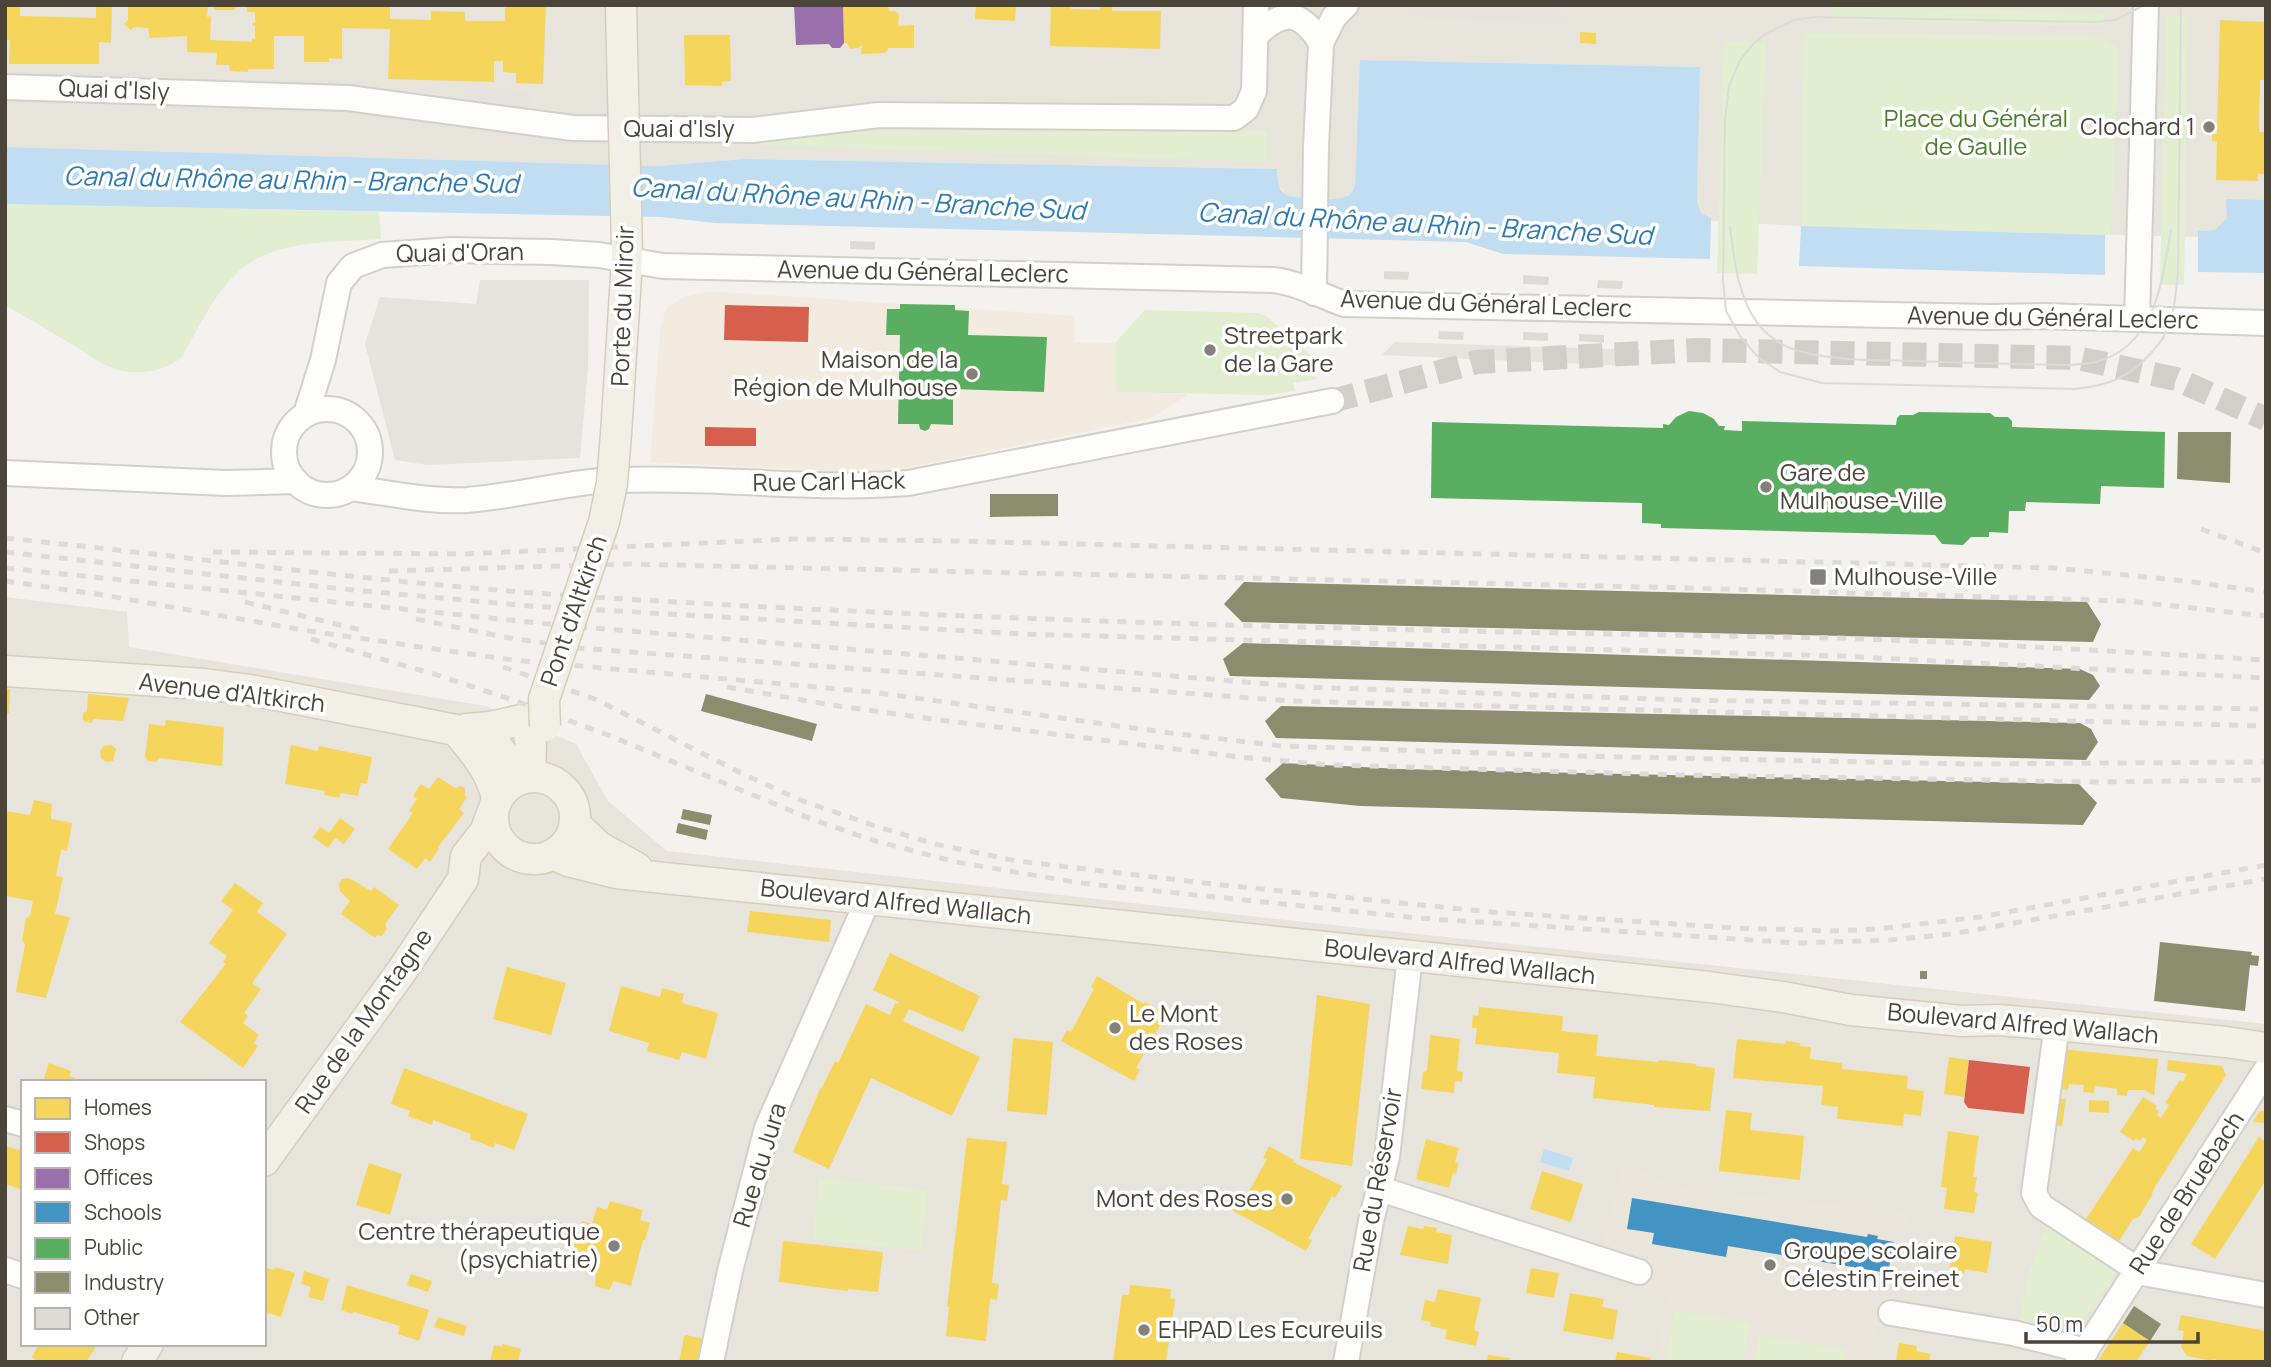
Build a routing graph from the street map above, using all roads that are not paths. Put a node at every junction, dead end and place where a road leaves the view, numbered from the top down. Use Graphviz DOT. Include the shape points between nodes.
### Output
graph roads {
  1 [pos="621,5"];
  2 [pos="1256,5"];
  3 [pos="1346,5"];
  4 [pos="2146,5"];
  5 [pos="1256,36"];
  6 [pos="1321,43"];
  7 [pos="5,87"];
  8 [pos="627,250"];
  9 [pos="1314,293"];
  10 [pos="2137,318"];
  11 [pos="2266,323"];
  12 [pos="323,360"];
  13 [pos="1332,401"];
  14 [pos="344,412"];
  15 [pos="306,414"];
  16 [pos="284,452"];
  17 [pos="369,461"];
  18 [pos="5,473"];
  19 [pos="296,481"];
  20 [pos="226,483"];
  21 [pos="351,488"];
  22 [pos="404,495"];
  23 [pos="604,522"];
  24 [pos="5,671"];
  25 [pos="538,715"];
  26 [pos="456,730"];
  27 [pos="563,788"];
  28 [pos="510,792"];
  29 [pos="575,824"];
  30 [pos="516,854"];
  31 [pos="553,854"];
  32 [pos="653,876"];
  33 [pos="463,879"];
  34 [pos="865,899"];
  35 [pos="1410,957"];
  36 [pos="2057,1025"];
  37 [pos="2266,1048"];
  38 [pos="2266,1070"];
  39 [pos="266,1158"];
  40 [pos="1380,1189"];
  41 [pos="2138,1270"];
  42 [pos="1639,1272"];
  43 [pos="2266,1295"];
  44 [pos="1891,1313"];
  45 [pos="147,1346"];
  46 [pos="2082,1356"];
  47 [pos="137,1362"];
  48 [pos="710,1362"];
  49 [pos="1346,1362"];
  1 -- 8 [label="main road, Porte du Miroir, bridge"];
  2 -- 5 [label="street, Quai d'Isly"];
  3 -- 6 [label="street"];
  4 -- 10 [label="street"];
  5 -- 6 [label="street" via="1285,15 1301,19"];
  5 -- 7 [label="street, Quai d'Isly" via="1254,91 1234,118 878,115 751,130 573,128 348,98"];
  6 -- 9 [label="street"];
  8 -- 9 [label="street, Avenue du Général Leclerc" via="663,266 1273,281 1294,283"];
  8 -- 12 [label="street, Quai d'Oran" via="599,255 452,250 382,255 354,265 339,283"];
  8 -- 23 [label="main road, Porte du Miroir, bridge" via="617,434"];
  9 -- 10 [label="street, Avenue du Général Leclerc" via="1344,304"];
  10 -- 11 [label="street, Avenue du Général Leclerc"];
  12 -- 14 [label="street"];
  12 -- 15 [label="street, Quai d'Oran"];
  13 -- 22 [label="street, Rue Carl Hack" via="908,483 838,486 620,480 465,500"];
  14 -- 15 [label="street" via="331,408"];
  14 -- 17 [label="street" via="365,432"];
  15 -- 16 [label="street" via="290,430"];
  16 -- 19 [label="street"];
  16 -- 20 [label="street"];
  17 -- 21 [label="street"];
  17 -- 22 [label="street"];
  18 -- 20 [label="street"];
  19 -- 20 [label="street"];
  19 -- 21 [label="street" via="322,494"];
  21 -- 22 [label="street, Rue Carl Hack"];
  23 -- 25 [label="main road, Pont d'Altkirch, bridge"];
  24 -- 26 [label="main road, Avenue d'Altkirch" via="205,684"];
  25 -- 26 [label="main road, Avenue d'Altkirch"];
  25 -- 27 [label="main road"];
  25 -- 28 [label="main road"];
  26 -- 28 [label="main road, Avenue d'Altkirch" via="491,738 513,767"];
  27 -- 28 [label="main road" via="540,777"];
  27 -- 29 [label="main road" via="575,811"];
  28 -- 30 [label="main road" via="493,824 505,847"];
  28 -- 33 [label="main road, Rue de la Montagne" via="466,856"];
  29 -- 31 [label="main road" via="564,847"];
  29 -- 32 [label="main road, Boulevard Alfred Wallach" via="599,847"];
  30 -- 31 [label="main road" via="528,858"];
  30 -- 33 [label="main road, Rue de la Montagne"];
  31 -- 32 [label="main road, Boulevard Alfred Wallach" via="591,868"];
  32 -- 34 [label="main road, Boulevard Alfred Wallach"];
  33 -- 39 [label="main road, Rue de la Montagne"];
  34 -- 35 [label="main road, Boulevard Alfred Wallach"];
  34 -- 48 [label="street, Rue du Jura" via="766,1128"];
  35 -- 36 [label="main road, Boulevard Alfred Wallach" via="1718,988 1851,1010"];
  35 -- 40 [label="street, Rue du Réservoir"];
  36 -- 37 [label="main road, Boulevard Alfred Wallach"];
  36 -- 41 [label="street" via="2036,1200"];
  38 -- 41 [label="street, Rue de Bruebach"];
  40 -- 42 [label="street"];
  40 -- 49 [label="street, Rue du Réservoir"];
  41 -- 43 [label="street"];
  41 -- 46 [label="street, Rue de Bruebach"];
  44 -- 46 [label="street, Rue de Bruebach" via="2013,1333"];
  45 -- 47 [label="main road"];
}
